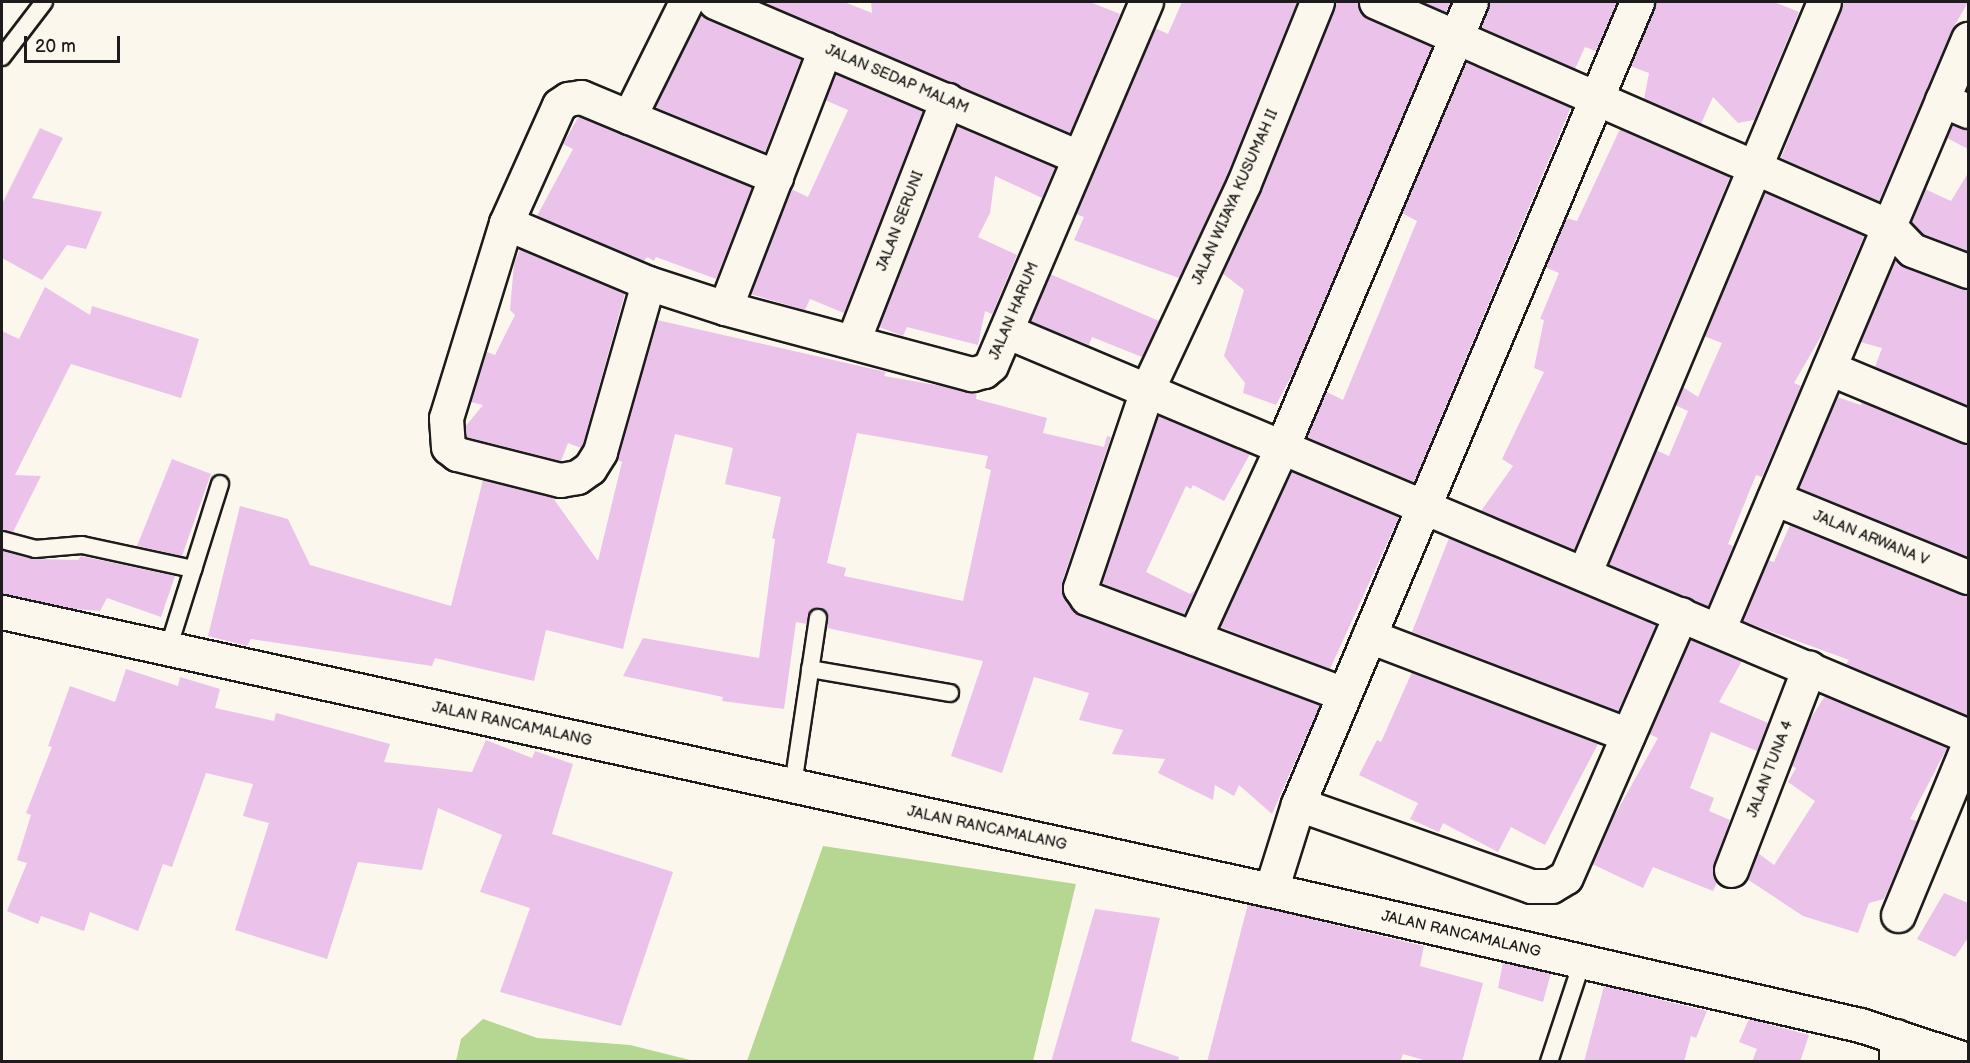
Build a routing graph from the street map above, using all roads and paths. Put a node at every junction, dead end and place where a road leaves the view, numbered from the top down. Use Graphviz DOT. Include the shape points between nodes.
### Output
graph roads {
  1 [pos="44,2"];
  2 [pos="686,2"];
  3 [pos="715,2"];
  4 [pos="1317,2"];
  5 [pos="1376,2"];
  6 [pos="1471,2"];
  7 [pos="1637,2"];
  8 [pos="1824,2"];
  9 [pos="1137,5"];
  10 [pos="1456,38"];
  11 [pos="1968,39"];
  12 [pos="825,48"];
  13 [pos="2,57"];
  14 [pos="1596,99"];
  15 [pos="947,100"];
  16 [pos="1955,106"];
  17 [pos="629,117"];
  18 [pos="1078,157"];
  19 [pos="1754,168"];
  20 [pos="776,177"];
  21 [pos="506,223"];
  22 [pos="1889,226"];
  23 [pos="1968,271"];
  24 [pos="648,283"];
  25 [pos="725,308"];
  26 [pos="1006,331"];
  27 [pos="853,341"];
  28 [pos="1829,368"];
  29 [pos="1147,390"];
  30 [pos="1968,426"];
  31 [pos="1282,447"];
  32 [pos="220,484"];
  33 [pos="1774,498"];
  34 [pos="1424,507"];
  35 [pos="2,540"];
  36 [pos="193,569"];
  37 [pos="1584,574"];
  38 [pos="1968,577"];
  39 [pos="2,612"];
  40 [pos="1681,614"];
  41 [pos="818,618"];
  42 [pos="1718,630"];
  43 [pos="1369,636"];
  44 [pos="1194,638"];
  45 [pos="168,648"];
  46 [pos="1809,668"];
  47 [pos="810,669"];
  48 [pos="950,693"];
  49 [pos="1344,694"];
  50 [pos="1628,735"];
  51 [pos="1968,736"];
  52 [pos="1968,746"];
  53 [pos="794,778"];
  54 [pos="1294,817"];
  55 [pos="1731,870"];
  56 [pos="1275,879"];
  57 [pos="1898,915"];
  58 [pos="1582,962"];
  59 [pos="1896,1049"];
  60 [pos="1968,1060"];
  61 [pos="1549,1062"];
  1 -- 13 [label="lane"];
  2 -- 17 [label="street"];
  3 -- 12 [label="street, JALAN SEDAP MALAM"];
  4 -- 29 [label="street, JALAN WIJAYA KUSUMAH II" via="1243,185"];
  5 -- 10 [label="street"];
  6 -- 10 [label="street"];
  7 -- 14 [label="street"];
  8 -- 19 [label="street"];
  9 -- 18 [label="street, JALAN HARUM"];
  10 -- 14 [label="street"];
  10 -- 31 [label="street"];
  11 -- 16 [label="street"];
  12 -- 15 [label="street, JALAN SEDAP MALAM"];
  12 -- 20 [label="street"];
  14 -- 19 [label="street"];
  14 -- 34 [label="street"];
  15 -- 18 [label="street, JALAN SEDAP MALAM"];
  15 -- 27 [label="street, JALAN SERUNI"];
  16 -- 22 [label="street"];
  17 -- 20 [label="street"];
  17 -- 21 [label="street" via="581,98 568,99 560,105"];
  18 -- 26 [label="street, JALAN HARUM"];
  19 -- 22 [label="street"];
  19 -- 37 [label="street"];
  20 -- 25 [label="street"];
  21 -- 24 [label="street, JALAN HARUM"];
  21 -- 24 [label="street" via="446,418 448,447 457,454 560,480 578,477 590,468 600,452"];
  22 -- 23 [label="street" via="1912,250"];
  22 -- 28 [label="street"];
  24 -- 25 [label="street, JALAN HARUM"];
  25 -- 27 [label="street, JALAN HARUM"];
  26 -- 27 [label="street, JALAN HARUM" via="991,365 972,374"];
  26 -- 29 [label="street"];
  28 -- 30 [label="street"];
  28 -- 33 [label="street"];
  29 -- 31 [label="street"];
  29 -- 44 [label="street, JALAN WIJAYA KUSUMAH II" via="1080,588 1087,598"];
  31 -- 34 [label="street"];
  31 -- 44 [label="street"];
  32 -- 36 [label="lane"];
  33 -- 38 [label="street, JALAN ARWANA V"];
  33 -- 42 [label="street"];
  34 -- 37 [label="street"];
  34 -- 43 [label="street"];
  35 -- 36 [label="lane" via="35,549 82,545"];
  36 -- 45 [label="lane"];
  37 -- 40 [label="street"];
  39 -- 45 [label="street, JALAN RANCAMALANG"];
  40 -- 42 [label="street"];
  40 -- 50 [label="street"];
  41 -- 47 [label="lane"];
  42 -- 46 [label="street"];
  43 -- 49 [label="street"];
  43 -- 50 [label="street"];
  44 -- 49 [label="street"];
  45 -- 53 [label="street, JALAN RANCAMALANG"];
  46 -- 51 [label="street"];
  46 -- 55 [label="street, JALAN TUNA 4"];
  47 -- 48 [label="lane"];
  47 -- 53 [label="lane"];
  49 -- 54 [label="street"];
  50 -- 54 [label="street" via="1566,877 1551,886 1531,886"];
  52 -- 57 [label="street"];
  53 -- 56 [label="street, JALAN RANCAMALANG"];
  54 -- 56 [label="street"];
  56 -- 58 [label="street, JALAN RANCAMALANG"];
  58 -- 59 [label="street, JALAN RANCAMALANG"];
  58 -- 61 [label="lane"];
  59 -- 60 [label="street, JALAN RANCAMALANG"];
}
